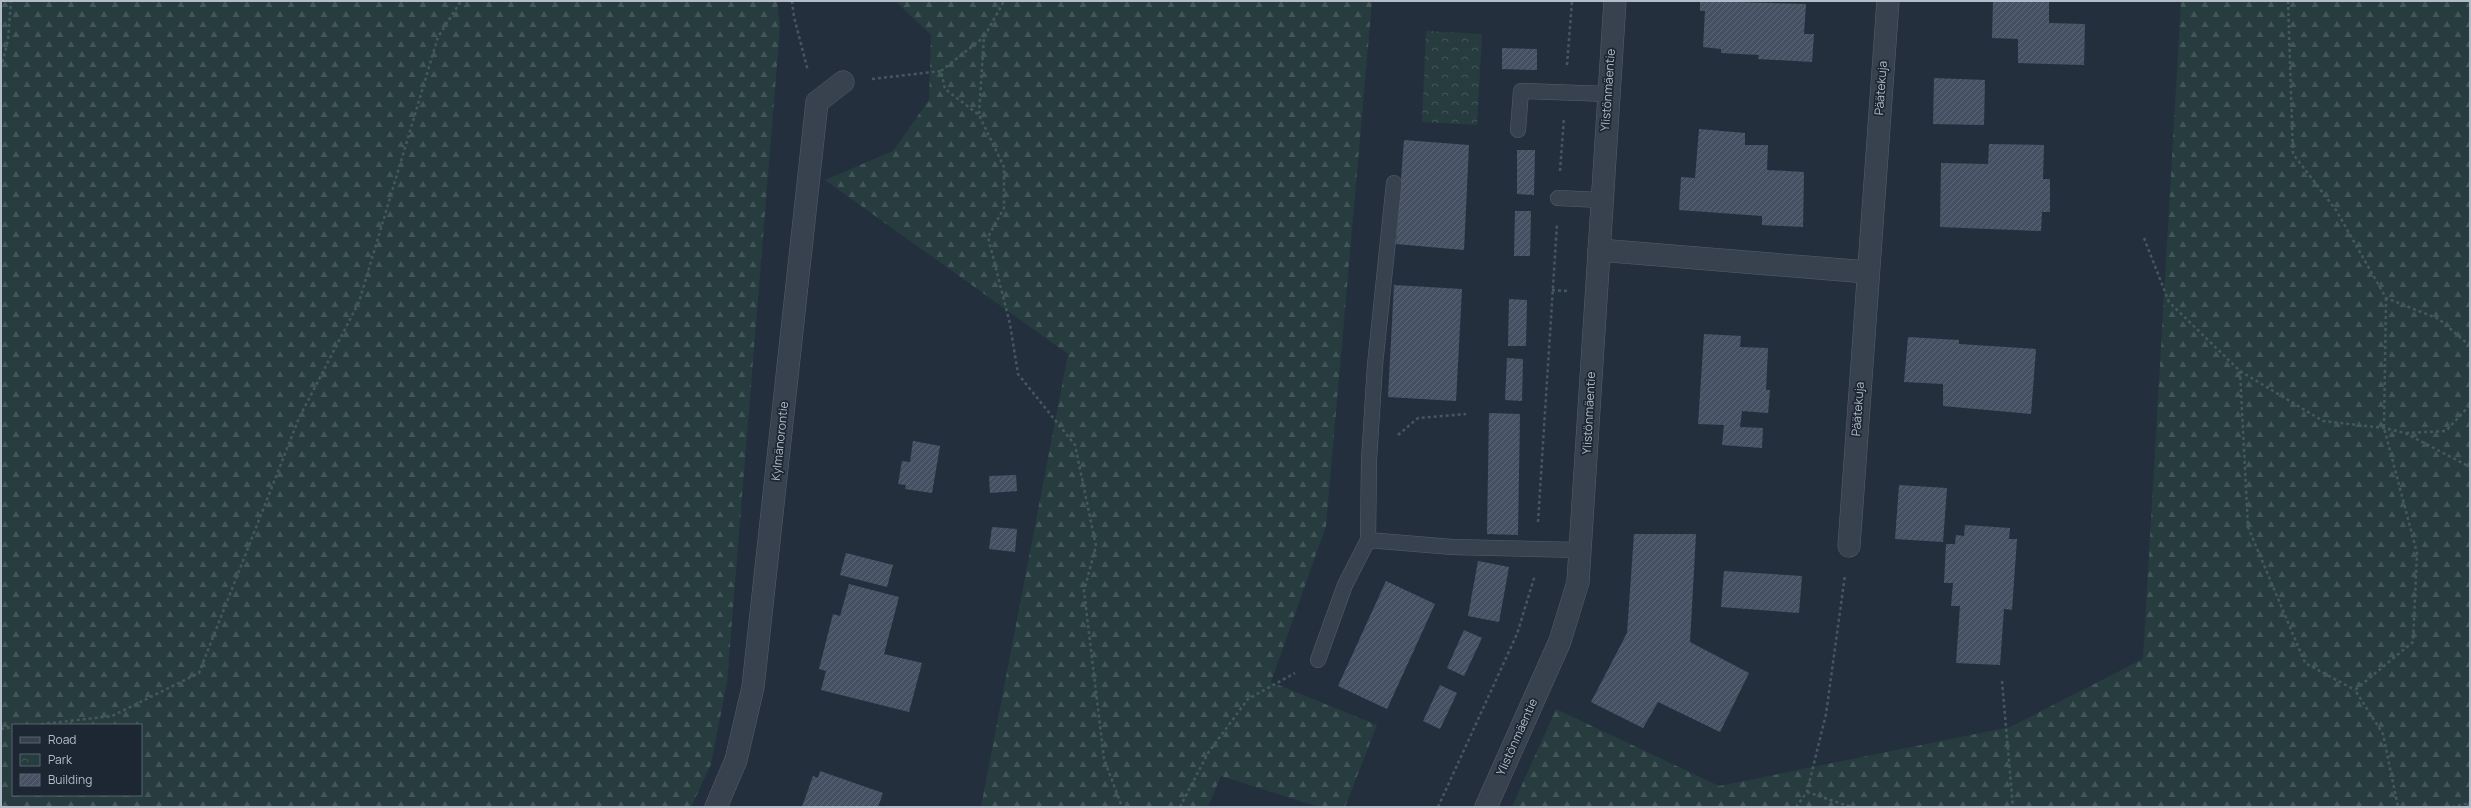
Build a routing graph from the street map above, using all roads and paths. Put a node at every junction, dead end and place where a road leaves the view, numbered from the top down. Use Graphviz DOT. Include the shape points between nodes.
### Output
graph roads {
  1 [pos="11,1"];
  2 [pos="461,1"];
  3 [pos="792,1"];
  4 [pos="1004,1"];
  5 [pos="1572,1"];
  6 [pos="1615,1"];
  7 [pos="1888,1"];
  8 [pos="2288,1"];
  9 [pos="984,37"];
  10 [pos="1,68"];
  11 [pos="941,71"];
  12 [pos="843,82"];
  13 [pos="1565,93"];
  14 [pos="1608,94"];
  15 [pos="817,102"];
  16 [pos="979,115"];
  17 [pos="1518,130"];
  18 [pos="1394,183"];
  19 [pos="1558,198"];
  20 [pos="1601,200"];
  21 [pos="2144,238"];
  22 [pos="1599,250"];
  23 [pos="1867,272"];
  24 [pos="2386,298"];
  25 [pos="2470,346"];
  26 [pos="2240,371"];
  27 [pos="2470,405"];
  28 [pos="1466,414"];
  29 [pos="2384,428"];
  30 [pos="2405,433"];
  31 [pos="1369,460"];
  32 [pos="2470,467"];
  33 [pos="1368,540"];
  34 [pos="1849,546"];
  35 [pos="1536,549"];
  36 [pos="1580,550"];
  37 [pos="1318,660"];
  38 [pos="2002,681"];
  39 [pos="2355,690"];
  40 [pos="44,724"];
  41 [pos="12,727"];
  42 [pos="1,729"];
  43 [pos="1807,792"];
  44 [pos="2470,803"];
  45 [pos="716,807"];
  46 [pos="1122,807"];
  47 [pos="1180,807"];
  48 [pos="1438,807"];
  49 [pos="1486,807"];
  50 [pos="1796,807"];
  51 [pos="1850,807"];
  52 [pos="2013,807"];
  53 [pos="2398,807"];
  54 [pos="2452,807"];
  1 -- 10 [label="path" via="8,40"];
  2 -- 40 [label="path" via="438,37 359,302 299,418 199,673 112,716"];
  3 -- 15 [label="path"];
  4 -- 9 [label="path"];
  5 -- 13 [label="path"];
  6 -- 14 [label="street, Ylistönmäentie"];
  7 -- 23 [label="street, Päätekuja"];
  8 -- 24 [label="path" via="2293,154 2336,210"];
  9 -- 11 [label="path"];
  9 -- 16 [label="path"];
  11 -- 12 [label="path"];
  11 -- 16 [label="path" via="945,89"];
  12 -- 15 [label="street"];
  13 -- 14 [label="lane"];
  13 -- 17 [label="lane" via="1521,91"];
  13 -- 19 [label="path"];
  14 -- 20 [label="street, Ylistönmäentie"];
  15 -- 45 [label="street, Kylmänorontie" via="753,687 736,760"];
  16 -- 46 [label="path" via="1004,167 1004,208 988,237 1010,324 1018,374 1074,445 1096,546 1084,591 1104,759"];
  18 -- 31 [label="lane" via="1374,365"];
  19 -- 20 [label="lane"];
  19 -- 35 [label="path"];
  20 -- 22 [label="street, Ylistönmäentie"];
  21 -- 26 [label="path" via="2169,302"];
  22 -- 23 [label="street"];
  22 -- 36 [label="street, Ylistönmäentie"];
  23 -- 34 [label="street, Päätekuja"];
  24 -- 25 [label="path" via="2439,319"];
  24 -- 29 [label="path"];
  26 -- 29 [label="path" via="2323,421"];
  26 -- 39 [label="path" via="2248,527 2305,663"];
  27 -- 30 [label="path" via="2446,432"];
  28 -- 31 [label="path" via="1418,418"];
  29 -- 30 [label="path"];
  29 -- 39 [label="path" via="2418,553 2413,642"];
  30 -- 32 [label="path"];
  31 -- 33 [label="lane"];
  33 -- 35 [label="lane"];
  33 -- 37 [label="lane" via="1346,585"];
  34 -- 43 [label="path" via="1826,714"];
  35 -- 36 [label="lane"];
  35 -- 48 [label="path" via="1535,575 1517,634"];
  36 -- 49 [label="street, Ylistönmäentie" via="1578,582 1560,640"];
  37 -- 47 [label="path" via="1248,699 1208,753"];
  38 -- 52 [label="path"];
  39 -- 53 [label="path" via="2383,734"];
  41 -- 42 [label="path"];
  43 -- 50 [label="path"];
  43 -- 51 [label="path"];
  44 -- 54 [label="path"];
}
